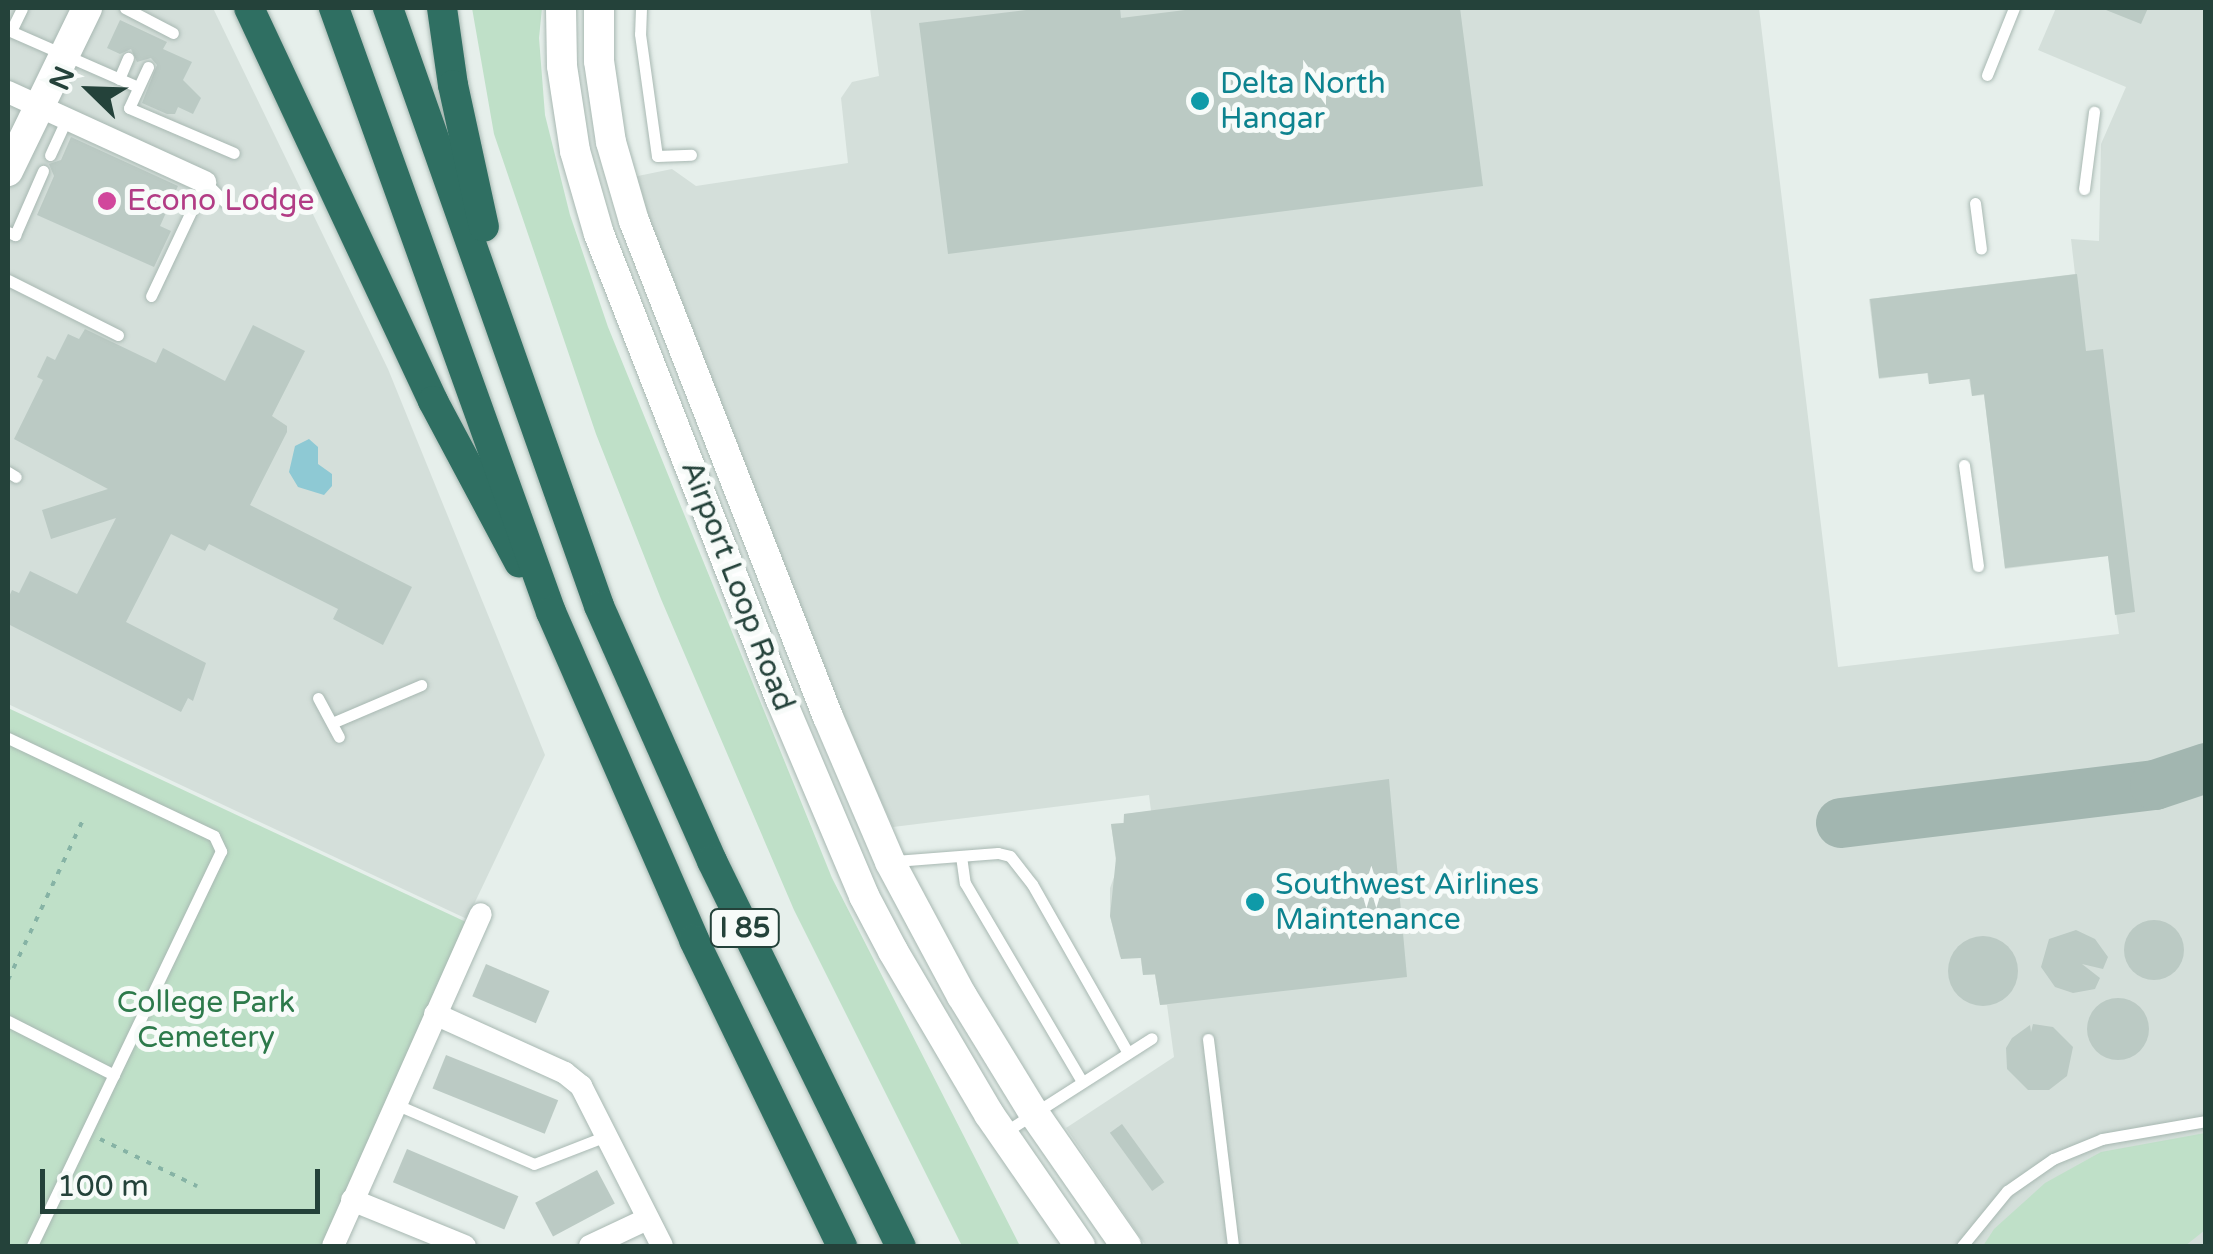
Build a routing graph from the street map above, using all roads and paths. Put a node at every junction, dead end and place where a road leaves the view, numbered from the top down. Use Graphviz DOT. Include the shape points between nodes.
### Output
graph roads {
  1 [pos="87,8"];
  2 [pos="125,8"];
  3 [pos="250,8"];
  4 [pos="334,8"];
  5 [pos="388,8"];
  6 [pos="442,8"];
  7 [pos="561,8"];
  8 [pos="599,8"];
  9 [pos="641,8"];
  10 [pos="2014,8"];
  11 [pos="16,10"];
  12 [pos="9,30"];
  13 [pos="166,33"];
  14 [pos="64,54"];
  15 [pos="128,58"];
  16 [pos="148,67"];
  17 [pos="1987,75"];
  18 [pos="120,79"];
  19 [pos="138,87"];
  20 [pos="8,92"];
  21 [pos="53,112"];
  22 [pos="2094,112"];
  23 [pos="234,154"];
  24 [pos="50,155"];
  25 [pos="690,155"];
  26 [pos="10,157"];
  27 [pos="43,171"];
  28 [pos="205,182"];
  29 [pos="2084,190"];
  30 [pos="225,202"];
  31 [pos="1976,202"];
  32 [pos="11,233"];
  33 [pos="1980,249"];
  34 [pos="8,280"];
  35 [pos="152,296"];
  36 [pos="118,335"];
  37 [pos="1964,465"];
  38 [pos="1978,566"];
  39 [pos="599,606"];
  40 [pos="551,612"];
  41 [pos="421,685"];
  42 [pos="318,698"];
  43 [pos="332,723"];
  44 [pos="339,736"];
  45 [pos="8,738"];
  46 [pos="83,820"];
  47 [pos="961,856"];
  48 [pos="890,862"];
  49 [pos="481,914"];
  50 [pos="8,980"];
  51 [pos="435,1014"];
  52 [pos="8,1021"];
  53 [pos="1152,1038"];
  54 [pos="1208,1039"];
  55 [pos="1128,1053"];
  56 [pos="114,1074"];
  57 [pos="1082,1082"];
  58 [pos="395,1104"];
  59 [pos="1033,1112"];
  60 [pos="2206,1121"];
  61 [pos="86,1132"];
  62 [pos="1001,1134"];
  63 [pos="606,1136"];
  64 [pos="197,1186"];
  65 [pos="352,1200"];
  66 [pos="646,1219"];
  67 [pos="32,1246"];
  68 [pos="333,1246"];
  69 [pos="465,1246"];
  70 [pos="590,1246"];
  71 [pos="662,1246"];
  72 [pos="842,1246"];
  73 [pos="900,1246"];
  74 [pos="1080,1246"];
  75 [pos="1126,1246"];
  76 [pos="1233,1246"];
  77 [pos="1962,1246"];
  1 -- 14 [label="main road"];
  2 -- 13 [label="lane"];
  3 -- 40 [label="highway" via="440,416"];
  4 -- 40 [label="highway, I 85"];
  5 -- 39 [label="highway, I 85"];
  6 -- 39 [label="highway" via="476,198 503,296 596,540"];
  7 -- 62 [label="main road, Airport Loop Road" via="574,151 599,234 781,700 864,896"];
  8 -- 48 [label="main road, Airport Loop Road" via="611,142 634,220"];
  9 -- 25 [label="lane" via="657,156"];
  10 -- 17 [label="lane"];
  11 -- 12 [label="lane"];
  12 -- 14 [label="lane"];
  14 -- 18 [label="lane"];
  14 -- 21 [label="main road"];
  15 -- 18 [label="lane"];
  16 -- 19 [label="lane"];
  18 -- 19 [label="lane"];
  19 -- 23 [label="lane" via="129,108"];
  20 -- 21 [label="street"];
  21 -- 24 [label="lane"];
  21 -- 26 [label="main road"];
  21 -- 28 [label="street"];
  22 -- 29 [label="lane"];
  27 -- 32 [label="lane"];
  28 -- 30 [label="lane"];
  28 -- 35 [label="lane"];
  31 -- 33 [label="lane"];
  34 -- 36 [label="lane"];
  37 -- 38 [label="lane"];
  39 -- 73 [label="highway, I 85" via="712,861"];
  40 -- 72 [label="highway, I 85" via="694,940"];
  41 -- 43 [label="lane"];
  42 -- 43 [label="lane"];
  43 -- 44 [label="lane"];
  45 -- 56 [label="lane" via="220,841 221,852"];
  46 -- 50 [label="path"];
  47 -- 48 [label="lane"];
  47 -- 55 [label="lane" via="998,853 1020,866"];
  47 -- 57 [label="lane" via="964,883"];
  48 -- 59 [label="main road, Airport Loop Road"];
  49 -- 51 [label="street"];
  51 -- 58 [label="street"];
  51 -- 63 [label="street" via="565,1073 581,1086"];
  52 -- 56 [label="lane"];
  53 -- 55 [label="lane"];
  54 -- 76 [label="lane"];
  55 -- 57 [label="lane"];
  56 -- 61 [label="lane"];
  57 -- 59 [label="lane"];
  58 -- 63 [label="lane" via="534,1164"];
  58 -- 65 [label="street"];
  59 -- 62 [label="lane"];
  59 -- 75 [label="main road, Airport Loop Road"];
  60 -- 77 [label="lane" via="2102,1139 2053,1159 2007,1191"];
  61 -- 64 [label="path"];
  61 -- 67 [label="lane"];
  62 -- 74 [label="main road, Airport Loop Road"];
  63 -- 66 [label="street"];
  65 -- 68 [label="street"];
  65 -- 69 [label="street"];
  66 -- 70 [label="street"];
  66 -- 71 [label="street"];
}
